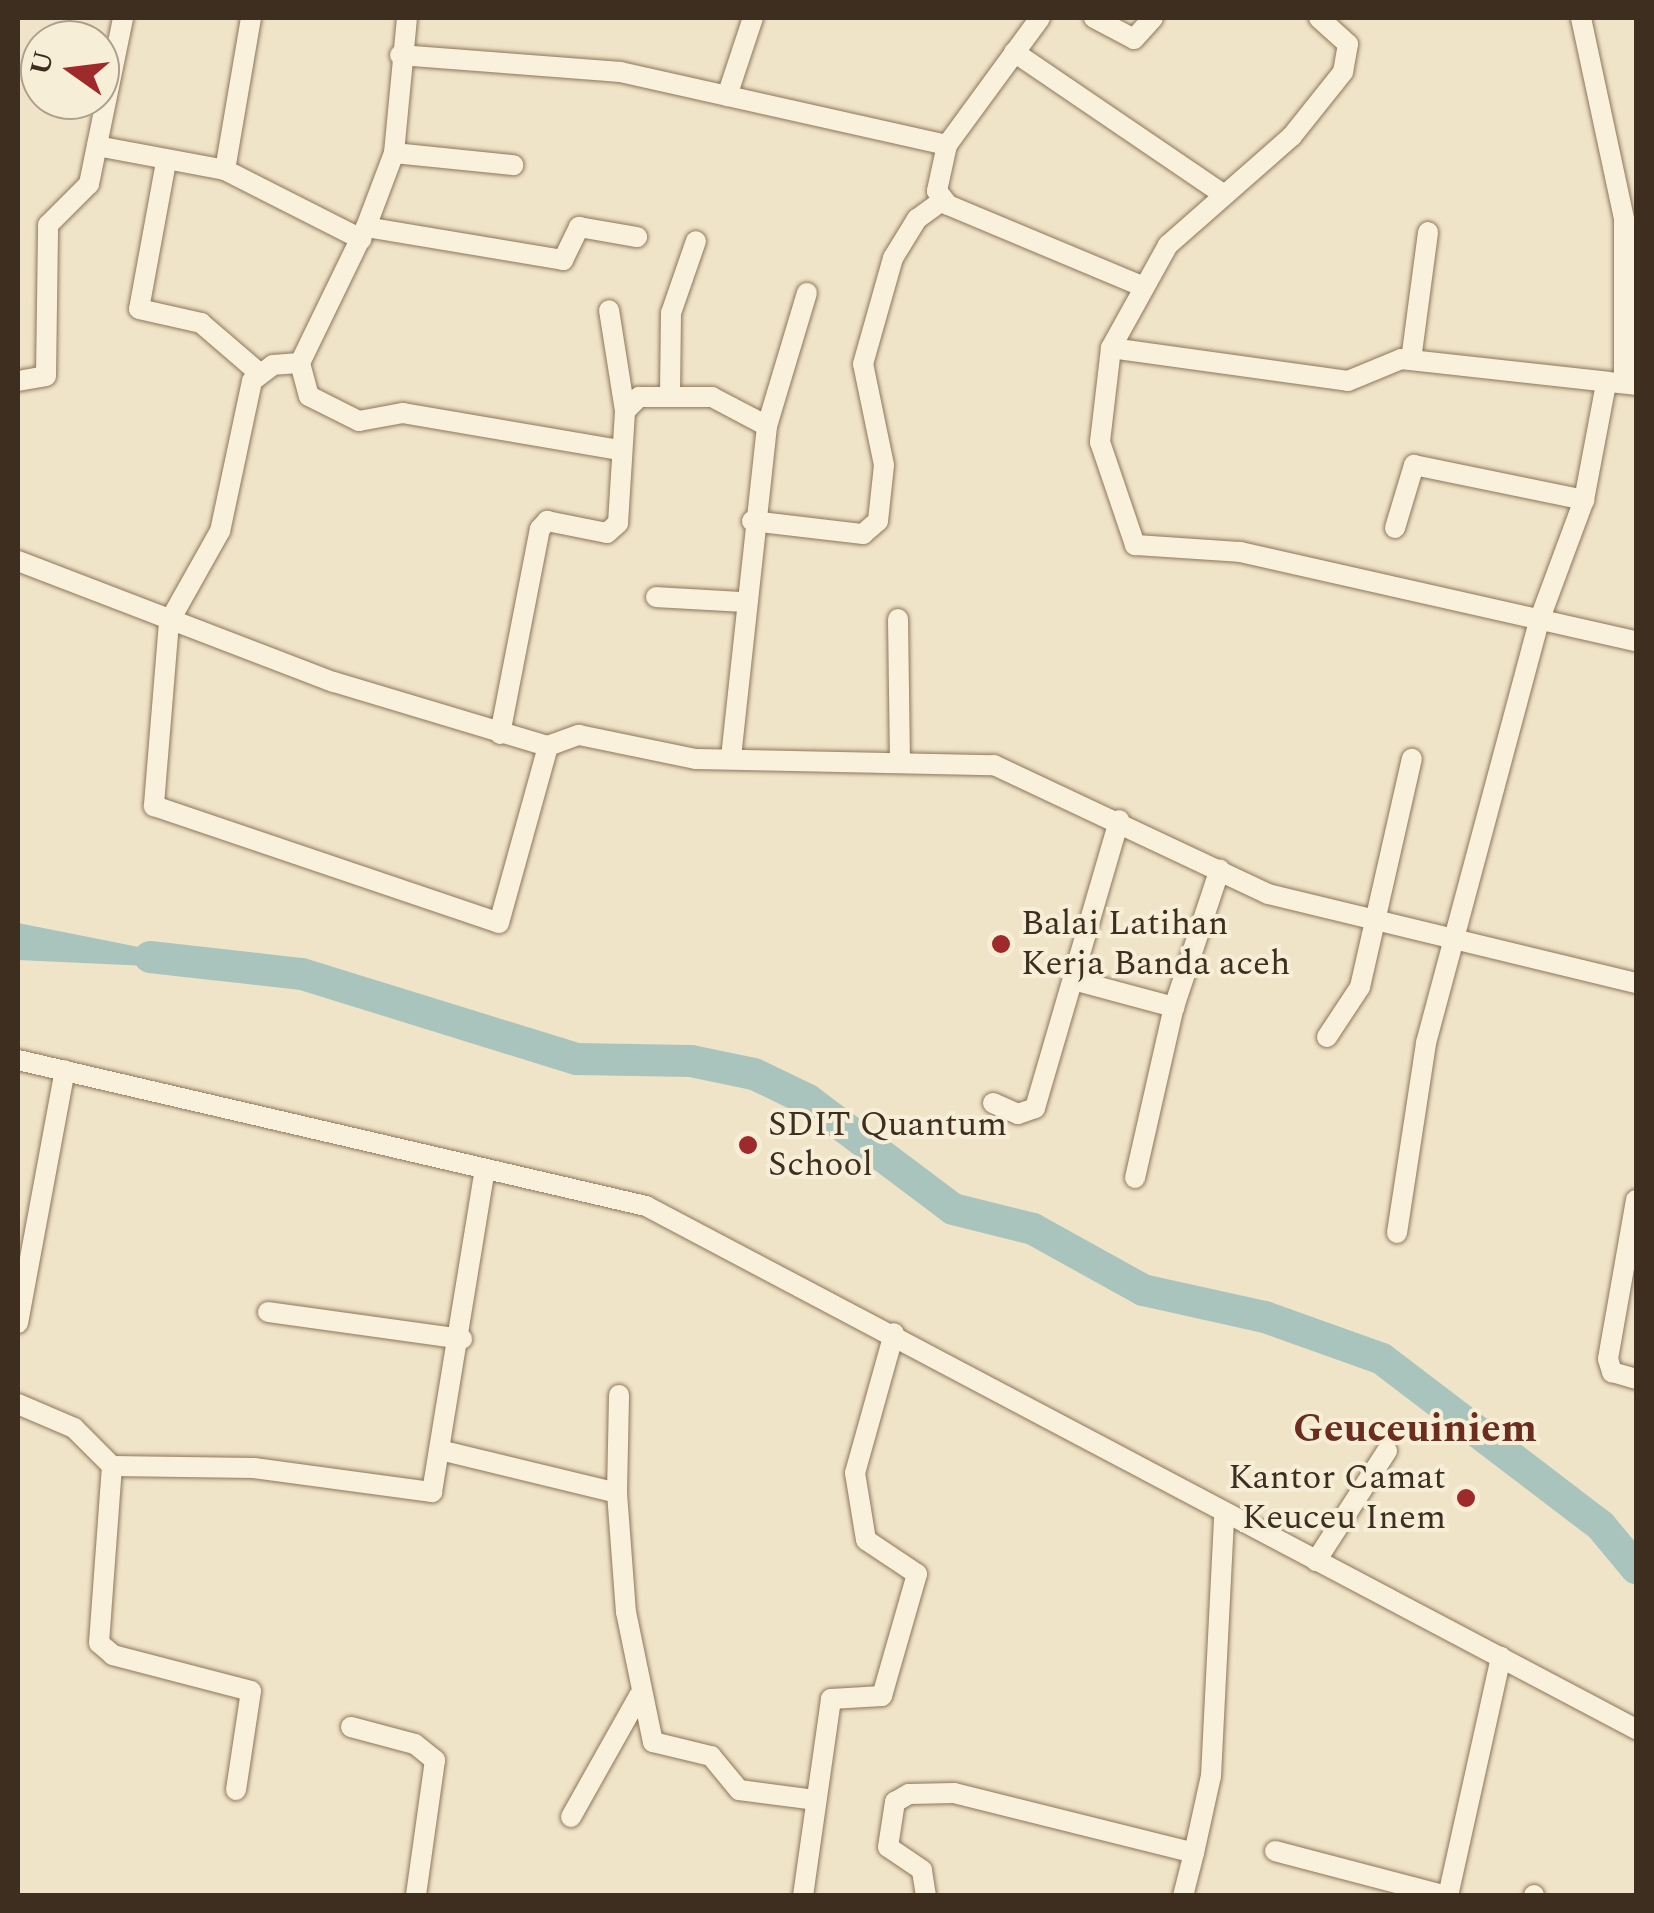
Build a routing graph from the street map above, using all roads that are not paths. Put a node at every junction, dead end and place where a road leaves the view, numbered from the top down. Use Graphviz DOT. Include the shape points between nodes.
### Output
graph roads {
  1 [pos="123,18"];
  2 [pos="251,18"];
  3 [pos="408,18"];
  4 [pos="754,18"];
  5 [pos="1040,18"];
  6 [pos="1094,18"];
  7 [pos="1153,18"];
  8 [pos="1319,18"];
  9 [pos="1581,18"];
  10 [pos="1014,52"];
  11 [pos="400,54"];
  12 [pos="727,96"];
  13 [pos="947,145"];
  14 [pos="97,146"];
  15 [pos="394,153"];
  16 [pos="166,162"];
  17 [pos="513,165"];
  18 [pos="225,170"];
  19 [pos="1223,194"];
  20 [pos="942,201"];
  21 [pos="1428,232"];
  22 [pos="364,233"];
  23 [pos="638,237"];
  24 [pos="696,241"];
  25 [pos="1139,285"];
  26 [pos="806,293"];
  27 [pos="609,310"];
  28 [pos="1111,348"];
  29 [pos="1411,360"];
  30 [pos="300,363"];
  31 [pos="258,372"];
  32 [pos="18,381"];
  33 [pos="1622,384"];
  34 [pos="670,394"];
  35 [pos="625,410"];
  36 [pos="767,426"];
  37 [pos="619,450"];
  38 [pos="1584,500"];
  39 [pos="752,521"];
  40 [pos="1395,528"];
  41 [pos="18,561"];
  42 [pos="656,597"];
  43 [pos="744,602"];
  44 [pos="898,619"];
  45 [pos="1539,620"];
  46 [pos="169,622"];
  47 [pos="1636,641"];
  48 [pos="500,734"];
  49 [pos="548,746"];
  50 [pos="732,757"];
  51 [pos="900,759"];
  52 [pos="1412,760"];
  53 [pos="1119,820"];
  54 [pos="1220,868"];
  55 [pos="1377,920"];
  56 [pos="1453,940"];
  57 [pos="1073,980"];
  58 [pos="1636,983"];
  59 [pos="1174,1008"];
  60 [pos="1328,1036"];
  61 [pos="18,1060"];
  62 [pos="65,1070"];
  63 [pos="993,1103"];
  64 [pos="485,1169"];
  65 [pos="1134,1178"];
  66 [pos="18,1197"];
  67 [pos="1636,1200"];
  68 [pos="40,1202"];
  69 [pos="1397,1233"];
  70 [pos="268,1312"];
  71 [pos="18,1323"];
  72 [pos="894,1334"];
  73 [pos="462,1339"];
  74 [pos="1636,1380"];
  75 [pos="619,1395"];
  76 [pos="18,1404"];
  77 [pos="444,1450"];
  78 [pos="1387,1451"];
  79 [pos="112,1466"];
  80 [pos="617,1492"];
  81 [pos="1224,1515"];
  82 [pos="1316,1562"];
  83 [pos="1501,1657"];
  84 [pos="639,1696"];
  85 [pos="351,1726"];
  86 [pos="1636,1730"];
  87 [pos="236,1790"];
  88 [pos="816,1800"];
  89 [pos="571,1817"];
  90 [pos="1275,1851"];
  91 [pos="1194,1852"];
  92 [pos="416,1896"];
  93 [pos="803,1896"];
  94 [pos="926,1896"];
  95 [pos="1184,1896"];
  96 [pos="1447,1896"];
  1 -- 14 [label="street"];
  2 -- 18 [label="street"];
  3 -- 11 [label="street"];
  4 -- 12 [label="street"];
  5 -- 10 [label="street"];
  6 -- 7 [label="street" via="1134,39"];
  8 -- 19 [label="street" via="1348,44 1344,72 1292,136"];
  9 -- 33 [label="street" via="1624,219"];
  10 -- 13 [label="street"];
  10 -- 19 [label="street"];
  11 -- 12 [label="street" via="620,72"];
  11 -- 15 [label="street"];
  12 -- 13 [label="street"];
  13 -- 20 [label="street"];
  14 -- 16 [label="street"];
  14 -- 32 [label="street" via="84,194 54,209 48,224 46,376"];
  15 -- 17 [label="street"];
  15 -- 22 [label="street"];
  16 -- 18 [label="street"];
  16 -- 31 [label="street" via="139,309 200,322"];
  18 -- 22 [label="street"];
  19 -- 25 [label="street"];
  20 -- 25 [label="street"];
  20 -- 39 [label="street" via="917,219 893,258 863,364 884,465 878,521 863,534"];
  21 -- 29 [label="street"];
  22 -- 23 [label="street" via="563,260 579,226"];
  22 -- 30 [label="street"];
  24 -- 34 [label="street" via="671,313"];
  25 -- 28 [label="street"];
  26 -- 36 [label="street"];
  27 -- 35 [label="street"];
  28 -- 29 [label="street" via="1348,381"];
  28 -- 45 [label="street" via="1100,442 1135,544 1240,552"];
  29 -- 33 [label="street"];
  30 -- 31 [label="street"];
  30 -- 37 [label="street" via="312,399 359,421 403,414"];
  31 -- 46 [label="street" via="220,532"];
  33 -- 38 [label="street"];
  34 -- 35 [label="street" via="639,398"];
  34 -- 36 [label="street" via="743,406"];
  35 -- 37 [label="street"];
  36 -- 39 [label="street"];
  37 -- 48 [label="street" via="614,530 547,521 540,529"];
  38 -- 40 [label="street" via="1414,465"];
  38 -- 45 [label="street"];
  39 -- 43 [label="street"];
  41 -- 46 [label="street"];
  42 -- 43 [label="street"];
  43 -- 50 [label="street"];
  44 -- 51 [label="street"];
  45 -- 47 [label="street"];
  45 -- 56 [label="street"];
  46 -- 48 [label="street"];
  46 -- 49 [label="street" via="150,790 162,816 499,924"];
  48 -- 49 [label="street"];
  49 -- 50 [label="street" via="579,735 696,759"];
  50 -- 51 [label="street"];
  51 -- 53 [label="street" via="994,765"];
  52 -- 55 [label="street"];
  53 -- 54 [label="street"];
  53 -- 57 [label="street"];
  54 -- 55 [label="street" via="1268,894"];
  54 -- 59 [label="street"];
  55 -- 56 [label="street"];
  55 -- 60 [label="street" via="1360,987"];
  56 -- 58 [label="street"];
  56 -- 69 [label="street" via="1420,1072"];
  57 -- 59 [label="street"];
  57 -- 63 [label="street" via="1036,1108 1018,1114"];
  59 -- 65 [label="street"];
  61 -- 62 [label="street"];
  62 -- 64 [label="street"];
  62 -- 68 [label="street"];
  64 -- 72 [label="street" via="646,1206"];
  64 -- 73 [label="street"];
  66 -- 68 [label="street"];
  67 -- 74 [label="street" via="1608,1364"];
  68 -- 71 [label="street"];
  70 -- 73 [label="street"];
  72 -- 81 [label="street"];
  72 -- 88 [label="street" via="855,1474 866,1540 917,1574 882,1696 832,1696"];
  73 -- 77 [label="street"];
  75 -- 80 [label="street"];
  76 -- 79 [label="street" via="74,1428"];
  77 -- 79 [label="street" via="427,1494 254,1468"];
  77 -- 80 [label="street"];
  78 -- 82 [label="street"];
  79 -- 87 [label="street" via="99,1643 113,1655 251,1690"];
  80 -- 84 [label="street"];
  81 -- 82 [label="street"];
  81 -- 91 [label="street" via="1210,1776"];
  82 -- 83 [label="street"];
  83 -- 86 [label="street"];
  83 -- 96 [label="street"];
  84 -- 88 [label="street" via="661,1748 711,1756 743,1792"];
  84 -- 89 [label="street"];
  85 -- 92 [label="street" via="414,1744 435,1760"];
  88 -- 93 [label="street"];
  90 -- 96 [label="street"];
  91 -- 94 [label="street" via="954,1793 909,1794 893,1807 888,1847 922,1870"];
  91 -- 95 [label="street"];
}
